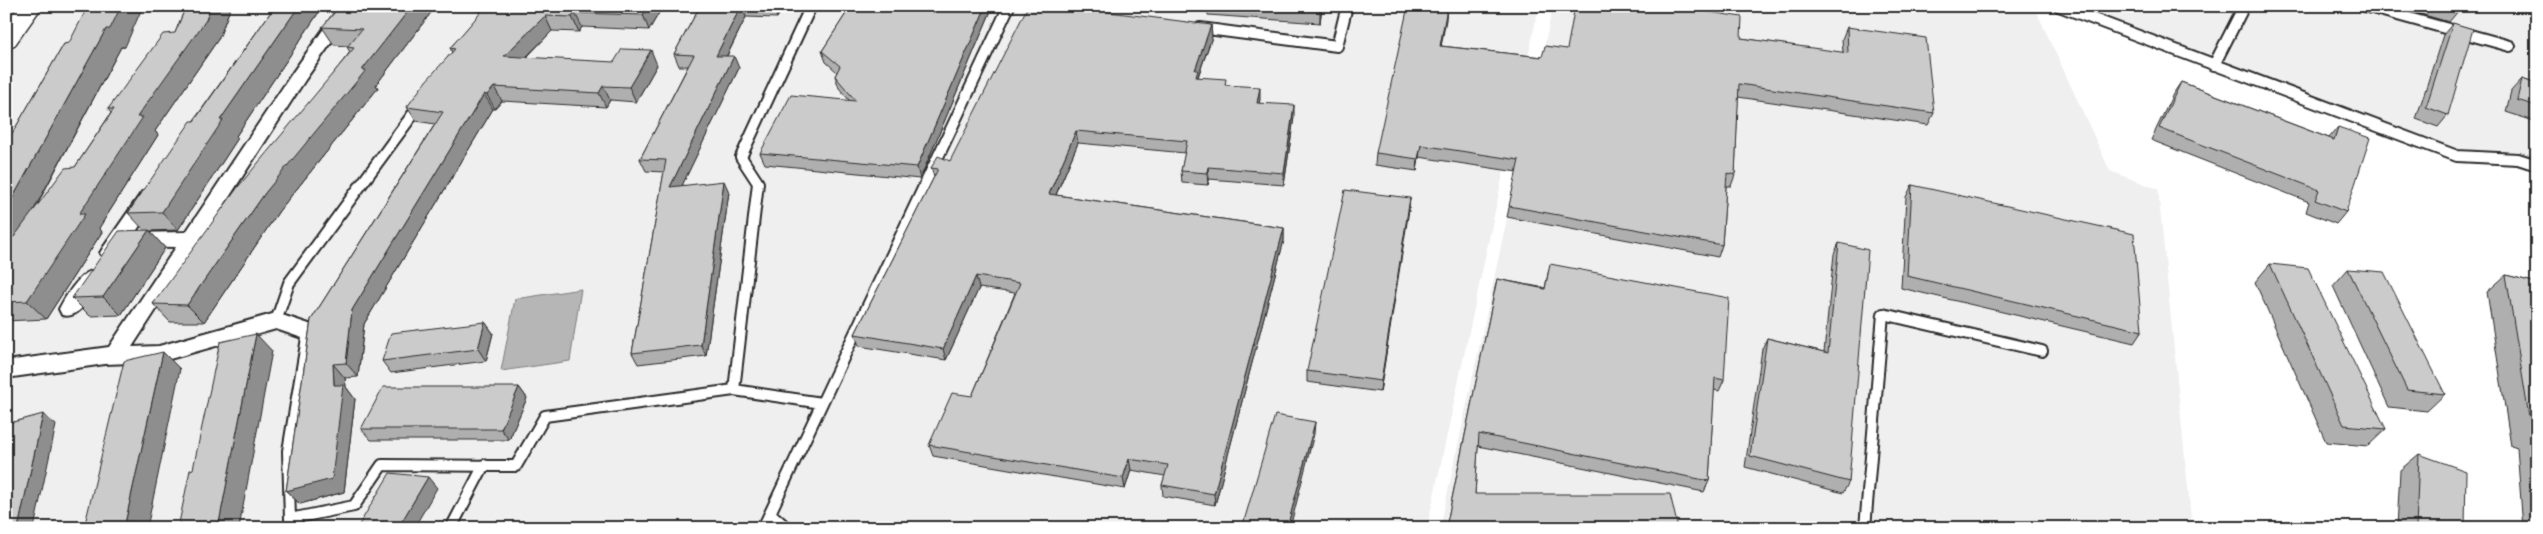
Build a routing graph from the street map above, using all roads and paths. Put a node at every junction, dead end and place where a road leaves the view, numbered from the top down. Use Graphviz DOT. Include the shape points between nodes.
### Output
graph roads {
  1 [pos="349,6"];
  2 [pos="811,6"];
  3 [pos="1009,6"];
  4 [pos="1347,6"];
  5 [pos="2059,6"];
  6 [pos="2244,6"];
  7 [pos="2365,6"];
  8 [pos="30,7"];
  9 [pos="1190,27"];
  10 [pos="6,41"];
  11 [pos="2510,46"];
  12 [pos="2214,65"];
  13 [pos="423,100"];
  14 [pos="2537,166"];
  15 [pos="159,184"];
  16 [pos="192,239"];
  17 [pos="119,240"];
  18 [pos="69,310"];
  19 [pos="276,321"];
  20 [pos="308,332"];
  21 [pos="2042,351"];
  22 [pos="115,356"];
  23 [pos="6,370"];
  24 [pos="734,390"];
  25 [pos="822,403"];
  26 [pos="484,466"];
  27 [pos="770,513"];
  28 [pos="291,524"];
  29 [pos="452,528"];
  30 [pos="763,528"];
  31 [pos="787,528"];
  32 [pos="1865,528"];
  1 -- 16 [label="street" via="298,76"];
  2 -- 24 [label="lane" via="741,157 758,183"];
  3 -- 25 [label="lane"];
  4 -- 9 [label="lane" via="1336,46"];
  5 -- 12 [label="lane"];
  6 -- 12 [label="lane"];
  7 -- 11 [label="lane"];
  8 -- 10 [label="main road"];
  12 -- 14 [label="lane" via="2457,156 2518,159"];
  13 -- 19 [label="lane" via="289,283"];
  15 -- 17 [label="street"];
  16 -- 17 [label="street"];
  16 -- 22 [label="street"];
  17 -- 18 [label="street"];
  19 -- 20 [label="street"];
  19 -- 22 [label="street" via="159,354"];
  20 -- 28 [label="lane" via="288,451"];
  21 -- 32 [label="lane" via="1883,314"];
  22 -- 23 [label="street"];
  24 -- 25 [label="lane"];
  24 -- 26 [label="lane" via="545,416 516,466"];
  25 -- 27 [label="lane"];
  26 -- 28 [label="lane" via="382,465 354,506"];
  26 -- 29 [label="lane"];
  27 -- 30 [label="lane"];
  27 -- 31 [label="lane"];
}
